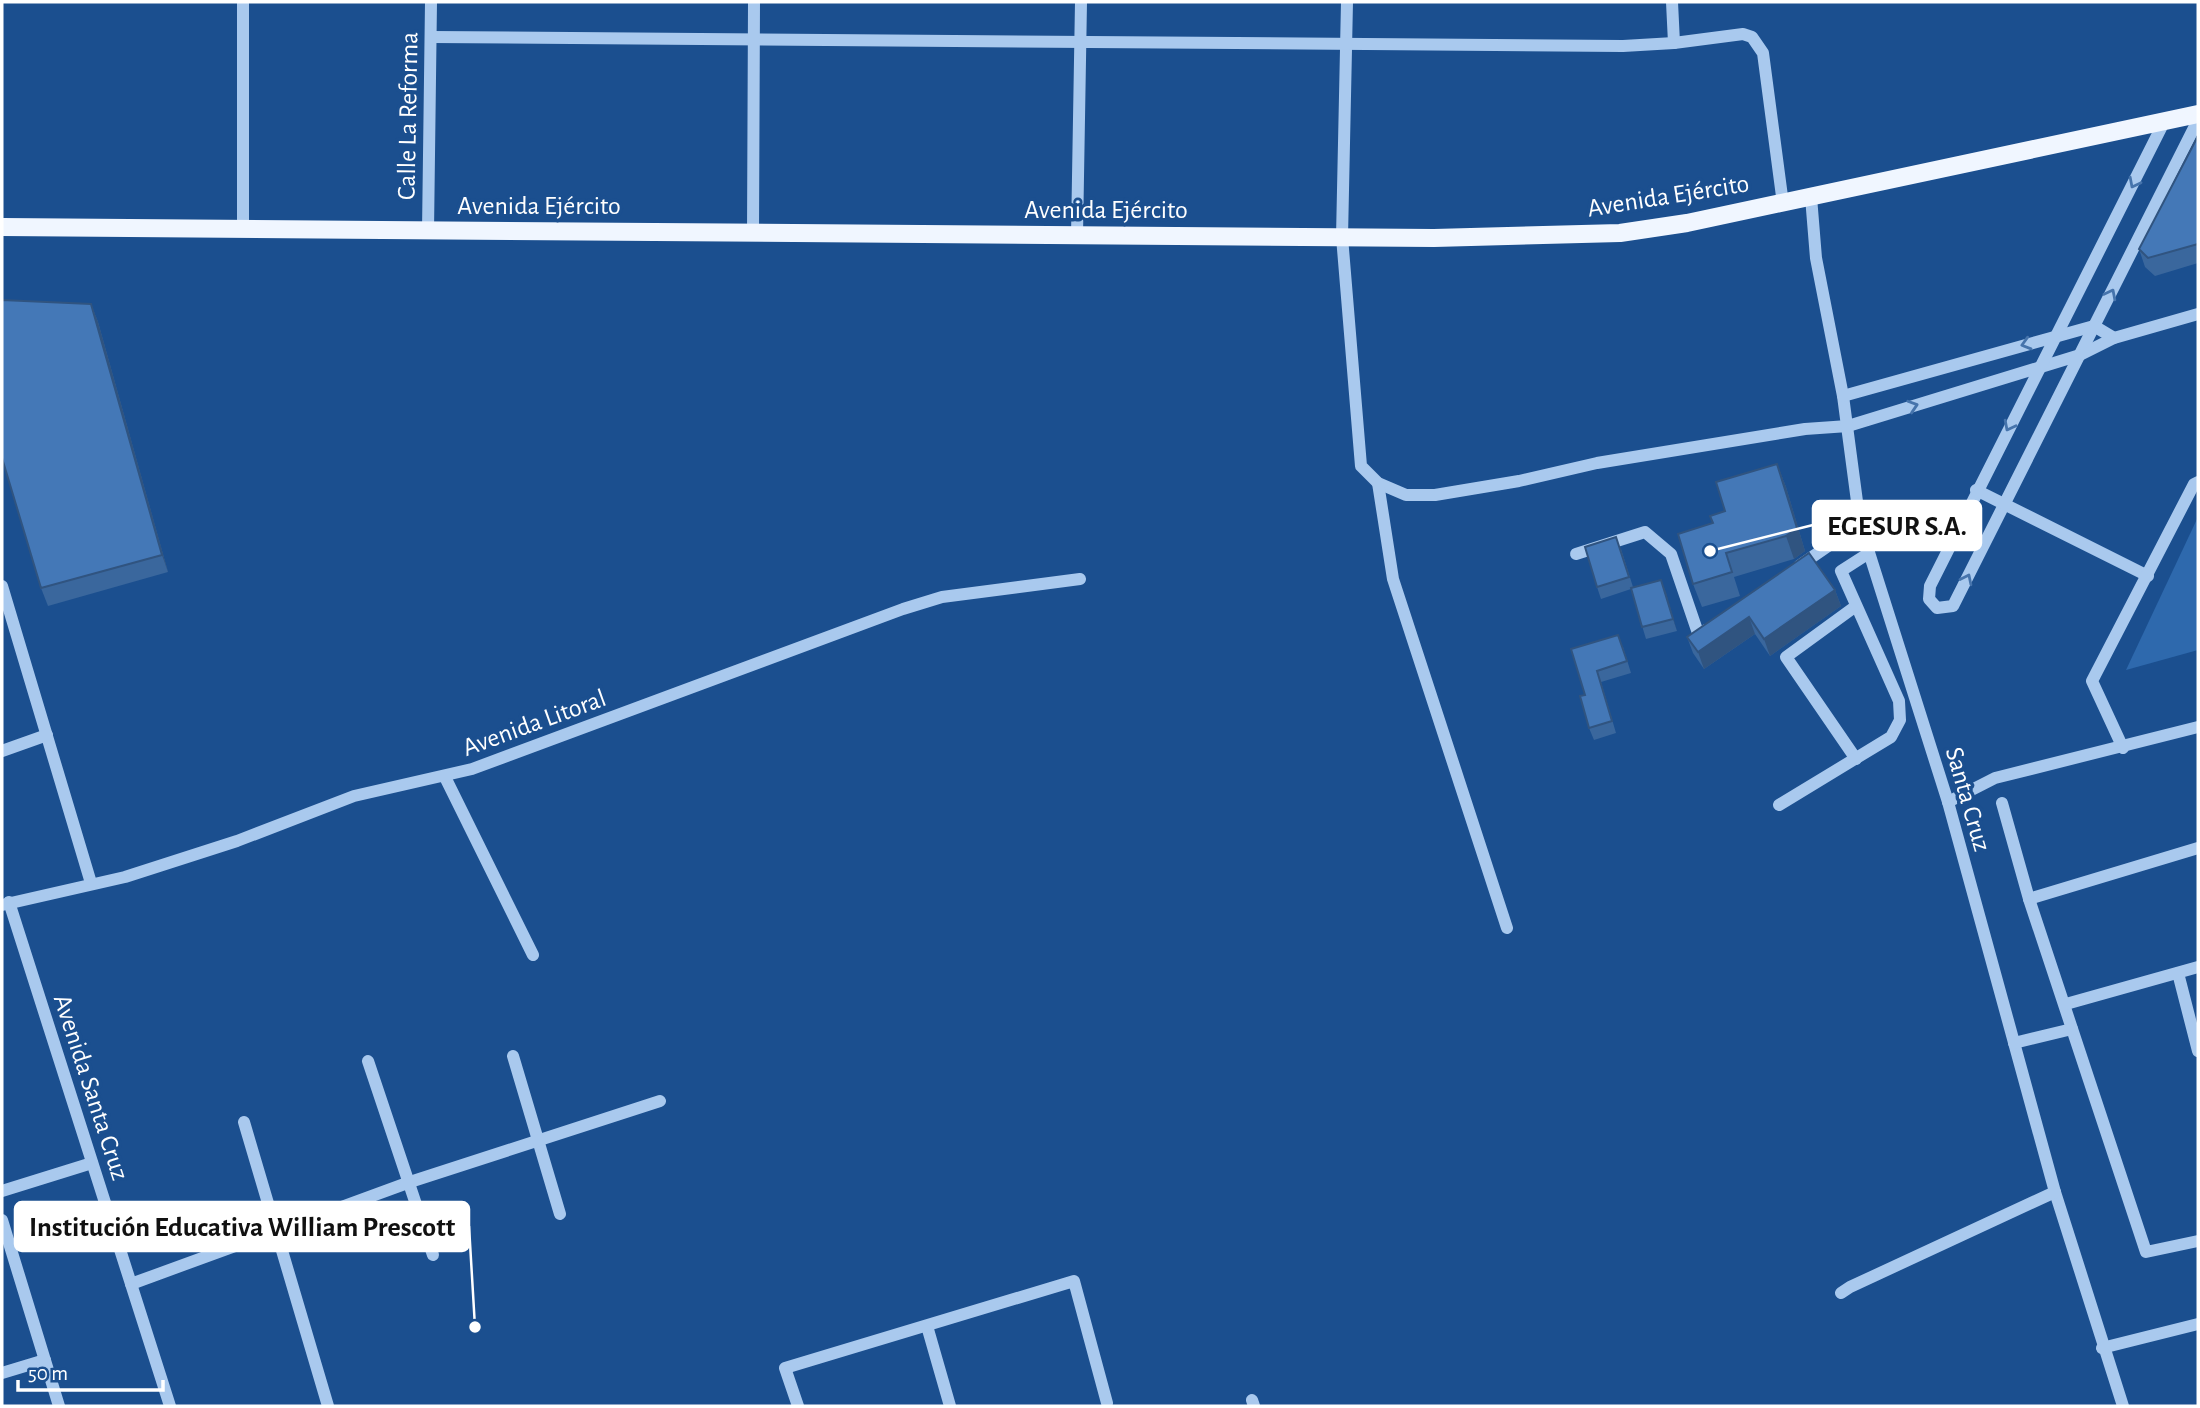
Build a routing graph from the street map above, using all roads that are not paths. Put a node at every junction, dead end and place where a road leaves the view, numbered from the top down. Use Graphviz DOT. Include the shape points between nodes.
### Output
graph roads {
  1 [pos="243,2"];
  2 [pos="431,2"];
  3 [pos="754,2"];
  4 [pos="1081,2"];
  5 [pos="1347,2"];
  6 [pos="1672,2"];
  7 [pos="431,37"];
  8 [pos="754,40"];
  9 [pos="1080,42"];
  10 [pos="1674,43"];
  11 [pos="1347,46"];
  12 [pos="2198,114"];
  13 [pos="2198,120"];
  14 [pos="2164,122"];
  15 [pos="1811,197"];
  16 [pos="1783,204"];
  17 [pos="2,228"];
  18 [pos="243,229"];
  19 [pos="428,230"];
  20 [pos="753,233"];
  21 [pos="1077,235"];
  22 [pos="1342,237"];
  23 [pos="2198,314"];
  24 [pos="2094,326"];
  25 [pos="2057,335"];
  26 [pos="2114,338"];
  27 [pos="2080,355"];
  28 [pos="2040,365"];
  29 [pos="1843,396"];
  30 [pos="1847,426"];
  31 [pos="2198,482"];
  32 [pos="1378,483"];
  33 [pos="1976,490"];
  34 [pos="2004,505"];
  35 [pos="1860,524"];
  36 [pos="1869,553"];
  37 [pos="1576,554"];
  38 [pos="1790,572"];
  39 [pos="2148,576"];
  40 [pos="1080,579"];
  41 [pos="2,586"];
  42 [pos="1856,606"];
  43 [pos="1722,620"];
  44 [pos="2198,727"];
  45 [pos="47,735"];
  46 [pos="2123,748"];
  47 [pos="2,751"];
  48 [pos="1856,759"];
  49 [pos="445,777"];
  50 [pos="1948,802"];
  51 [pos="2002,803"];
  52 [pos="1779,805"];
  53 [pos="2198,848"];
  54 [pos="91,883"];
  55 [pos="2029,899"];
  56 [pos="5,904"];
  57 [pos="1507,928"];
  58 [pos="533,955"];
  59 [pos="2198,967"];
  60 [pos="2178,973"];
  61 [pos="2066,1004"];
  62 [pos="2072,1029"];
  63 [pos="2014,1043"];
  64 [pos="2198,1051"];
  65 [pos="513,1056"];
  66 [pos="368,1061"];
  67 [pos="660,1101"];
  68 [pos="244,1122"];
  69 [pos="538,1140"];
  70 [pos="92,1163"];
  71 [pos="410,1182"];
  72 [pos="2,1191"];
  73 [pos="2055,1192"];
  74 [pos="560,1214"];
  75 [pos="2,1220"];
  76 [pos="276,1231"];
  77 [pos="2198,1241"];
  78 [pos="433,1255"];
  79 [pos="131,1284"];
  80 [pos="1842,1293"];
  81 [pos="927,1326"];
  82 [pos="2196,1328"];
  83 [pos="2102,1348"];
  84 [pos="45,1360"];
  85 [pos="2,1373"];
  86 [pos="1107,1403"];
  87 [pos="59,1406"];
  88 [pos="170,1406"];
  89 [pos="328,1406"];
  90 [pos="798,1406"];
  91 [pos="950,1406"];
  92 [pos="2123,1406"];
  1 -- 18 [label="street"];
  2 -- 7 [label="street, Calle La Reforma"];
  3 -- 8 [label="street"];
  4 -- 9 [label="street"];
  5 -- 11 [label="street"];
  6 -- 10 [label="street"];
  7 -- 8 [label="street"];
  7 -- 19 [label="street, Calle La Reforma"];
  8 -- 9 [label="street"];
  8 -- 20 [label="street"];
  9 -- 11 [label="street"];
  9 -- 21 [label="street"];
  10 -- 11 [label="street"];
  10 -- 16 [label="street" via="1743,34 1759,43"];
  11 -- 22 [label="street"];
  12 -- 14 [label="main road, Avenida Ejército"];
  24 -- 13 [label="street, one-way"];
  14 -- 15 [label="main road, Avenida Ejército"];
  14 -- 25 [label="street, one-way"];
  15 -- 16 [label="main road, Avenida Ejército"];
  15 -- 29 [label="street, Santa Cruz" via="1816,258"];
  16 -- 22 [label="main road, Avenida Ejército" via="1620,233"];
  17 -- 18 [label="main road, Avenida Ejército"];
  18 -- 19 [label="main road, Avenida Ejército"];
  19 -- 20 [label="main road, Avenida Ejército"];
  20 -- 21 [label="main road, Avenida Ejército"];
  21 -- 22 [label="main road, Avenida Ejército"];
  22 -- 32 [label="street" via="1360,466"];
  23 -- 26 [label="street"];
  24 -- 25 [label="street"];
  24 -- 26 [label="street"];
  24 -- 27 [label="street"];
  25 -- 28 [label="street"];
  25 -- 29 [label="street, one-way"];
  26 -- 27 [label="street"];
  27 -- 28 [label="street"];
  27 -- 34 [label="street"];
  30 -- 28 [label="street, one-way"];
  28 -- 33 [label="street, one-way"];
  29 -- 30 [label="street, Santa Cruz"];
  30 -- 32 [label="street" via="1597,463 1435,495 1406,495"];
  30 -- 35 [label="street, Santa Cruz"];
  31 -- 39 [label="street"];
  32 -- 57 [label="street" via="1393,579"];
  33 -- 34 [label="street"];
  33 -- 34 [label="street, one-way" via="1930,586 1928,599 1937,608 1953,606"];
  34 -- 39 [label="street"];
  35 -- 36 [label="street, Santa Cruz"];
  35 -- 38 [label="street"];
  36 -- 42 [label="street" via="1841,570"];
  36 -- 50 [label="street, Santa Cruz"];
  37 -- 43 [label="street" via="1646,532 1671,554 1699,636"];
  39 -- 46 [label="street" via="2092,681"];
  40 -- 49 [label="street, Avenida Litoral" via="942,597 903,609"];
  41 -- 45 [label="street"];
  42 -- 48 [label="street" via="1899,701 1900,720 1891,737"];
  42 -- 48 [label="street" via="1786,657"];
  44 -- 46 [label="street"];
  45 -- 47 [label="street"];
  45 -- 54 [label="street"];
  46 -- 50 [label="street" via="1995,778"];
  48 -- 52 [label="street"];
  49 -- 54 [label="street, Avenida Litoral" via="354,796 172,863"];
  49 -- 58 [label="street"];
  50 -- 63 [label="street, Santa Cruz"];
  51 -- 55 [label="street"];
  53 -- 55 [label="street"];
  54 -- 56 [label="street, Avenida Litoral"];
  55 -- 61 [label="street"];
  56 -- 70 [label="street, Avenida Santa Cruz"];
  59 -- 60 [label="street"];
  60 -- 61 [label="street"];
  60 -- 64 [label="street"];
  61 -- 62 [label="street"];
  62 -- 63 [label="street"];
  62 -- 77 [label="street" via="2146,1252"];
  63 -- 73 [label="street, Santa Cruz"];
  65 -- 69 [label="street"];
  66 -- 71 [label="street"];
  67 -- 69 [label="street"];
  68 -- 76 [label="street"];
  69 -- 71 [label="street"];
  69 -- 74 [label="street"];
  70 -- 72 [label="street"];
  70 -- 79 [label="street, Avenida Santa Cruz"];
  71 -- 76 [label="street"];
  71 -- 78 [label="street"];
  73 -- 80 [label="street"];
  73 -- 83 [label="street, Santa Cruz"];
  75 -- 84 [label="street"];
  76 -- 79 [label="street"];
  76 -- 89 [label="street"];
  79 -- 88 [label="street, Avenida Santa Cruz"];
  81 -- 86 [label="street" via="1074,1281"];
  81 -- 90 [label="street" via="785,1368"];
  81 -- 91 [label="street"];
  82 -- 83 [label="street"];
  83 -- 92 [label="street, Santa Cruz"];
  84 -- 85 [label="street"];
  84 -- 87 [label="street"];
}
